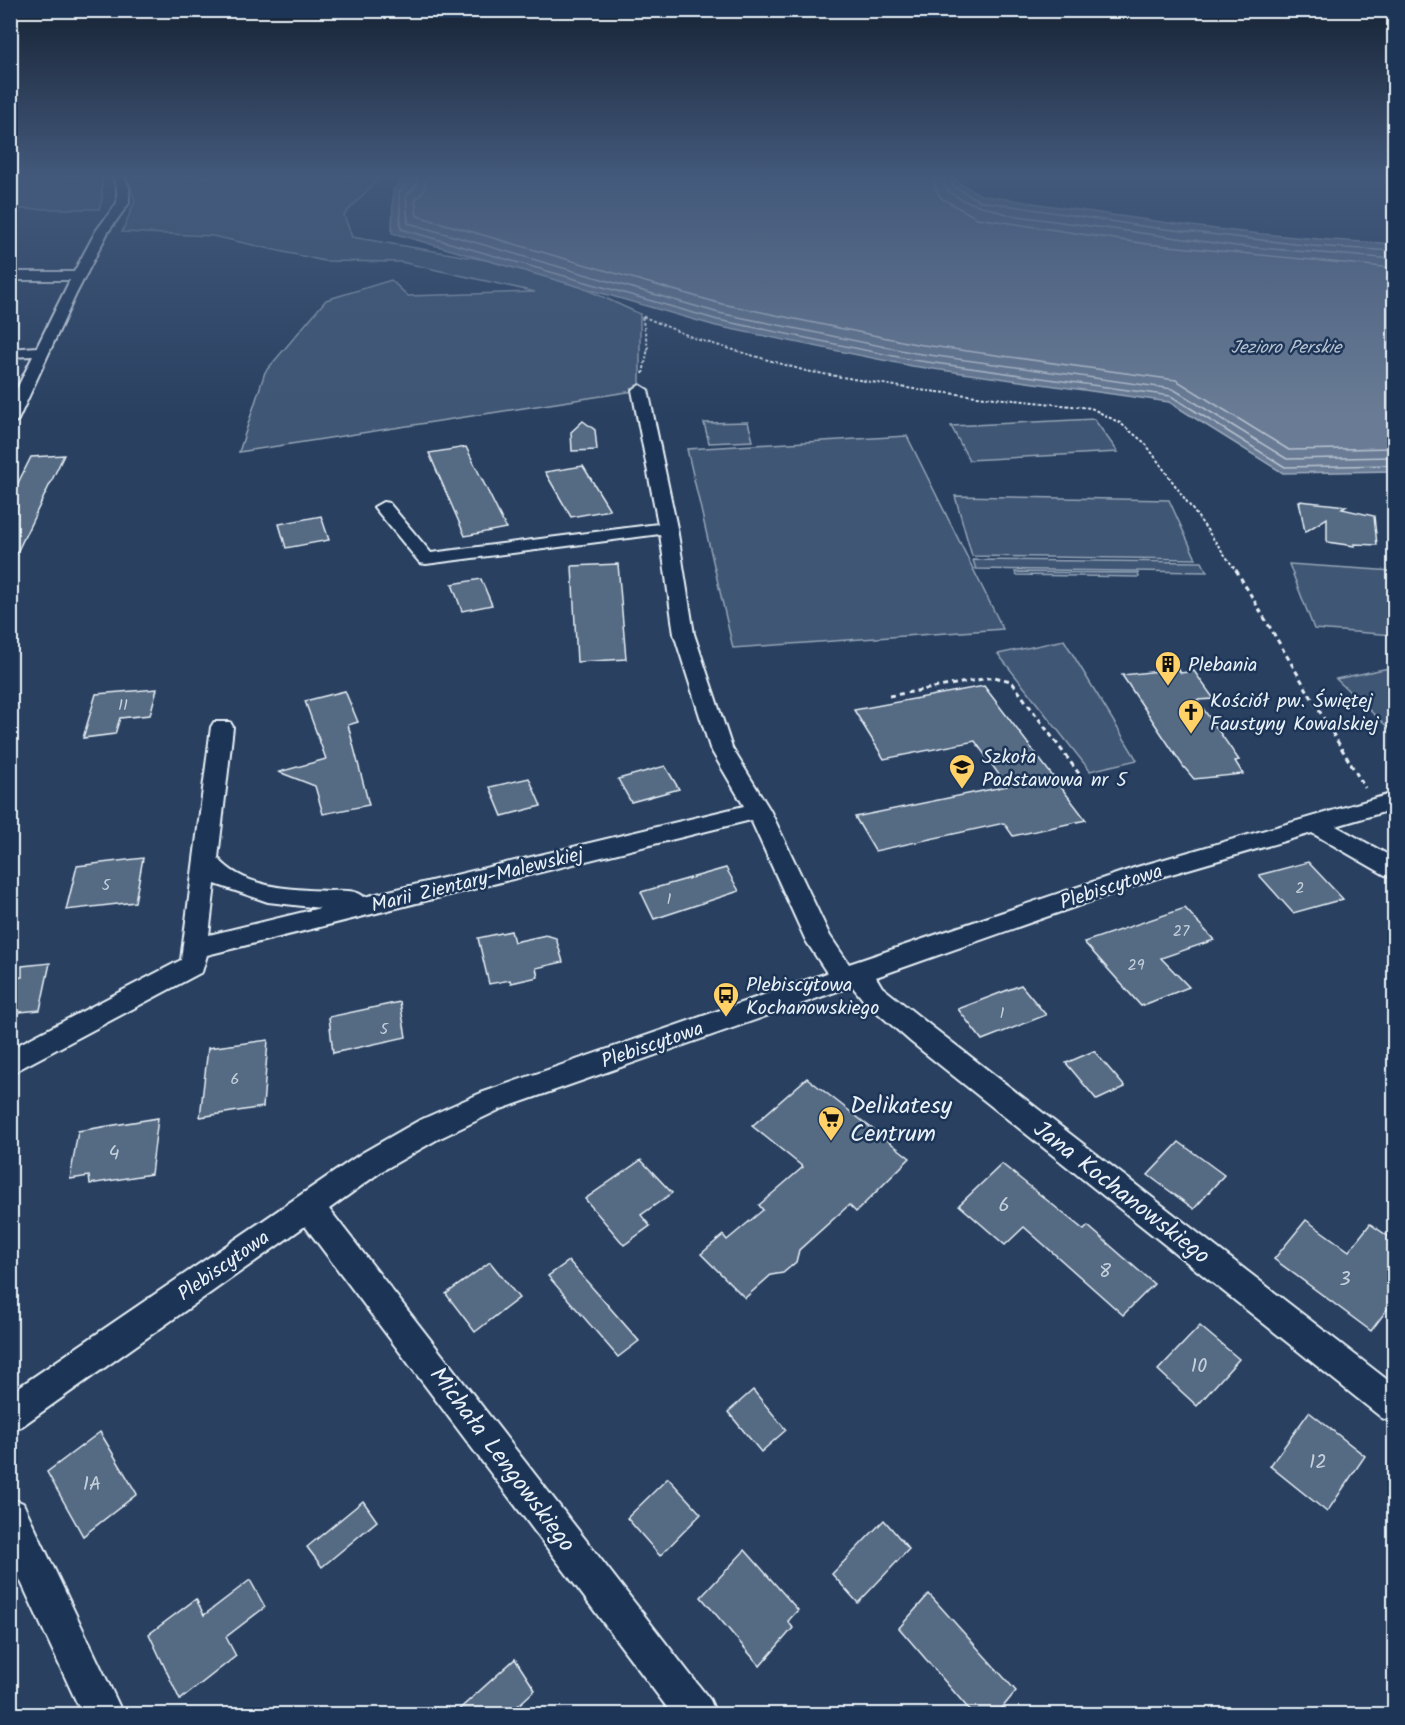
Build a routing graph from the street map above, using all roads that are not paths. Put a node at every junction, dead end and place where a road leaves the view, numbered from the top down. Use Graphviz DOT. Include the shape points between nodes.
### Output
graph roads {
  1 [pos="88,256"];
  2 [pos="10,276"];
  3 [pos="78,276"];
  4 [pos="41,351"];
  5 [pos="10,353"];
  6 [pos="640,390"];
  7 [pos="10,420"];
  8 [pos="383,507"];
  9 [pos="668,528"];
  10 [pos="222,727"];
  11 [pos="1385,804"];
  12 [pos="758,810"];
  13 [pos="1314,824"];
  14 [pos="206,860"];
  15 [pos="1395,869"];
  16 [pos="378,903"];
  17 [pos="195,948"];
  18 [pos="850,975"];
  19 [pos="10,1063"];
  20 [pos="308,1206"];
  21 [pos="1395,1406"];
  22 [pos="10,1414"];
  23 [pos="10,1516"];
  24 [pos="103,1714"];
  25 [pos="696,1714"];
  1 -- 3 [label="street"];
  2 -- 3 [label="street"];
  3 -- 4 [label="street"];
  4 -- 5 [label="street"];
  4 -- 7 [label="street"];
  6 -- 9 [label="street"];
  8 -- 9 [label="street" via="426,560"];
  9 -- 12 [label="street" via="684,634 721,748"];
  10 -- 14 [label="street"];
  11 -- 13 [label="street, Plebiscytowa"];
  12 -- 16 [label="street, Marii Zientary-Malewskiej"];
  12 -- 18 [label="street" via="819,941"];
  13 -- 15 [label="street"];
  13 -- 18 [label="street, Plebiscytowa" via="1146,873"];
  14 -- 16 [label="street" via="219,876 254,889 310,899"];
  14 -- 17 [label="street"];
  16 -- 17 [label="street, Marii Zientary-Malewskiej"];
  17 -- 19 [label="street" via="193,965"];
  18 -- 20 [label="street, Plebiscytowa" via="491,1101 372,1162"];
  18 -- 21 [label="street, Jana Kochanowskiego"];
  20 -- 22 [label="street, Plebiscytowa"];
  20 -- 25 [label="street, Michała Lengowskiego"];
  23 -- 24 [label="street"];
}
